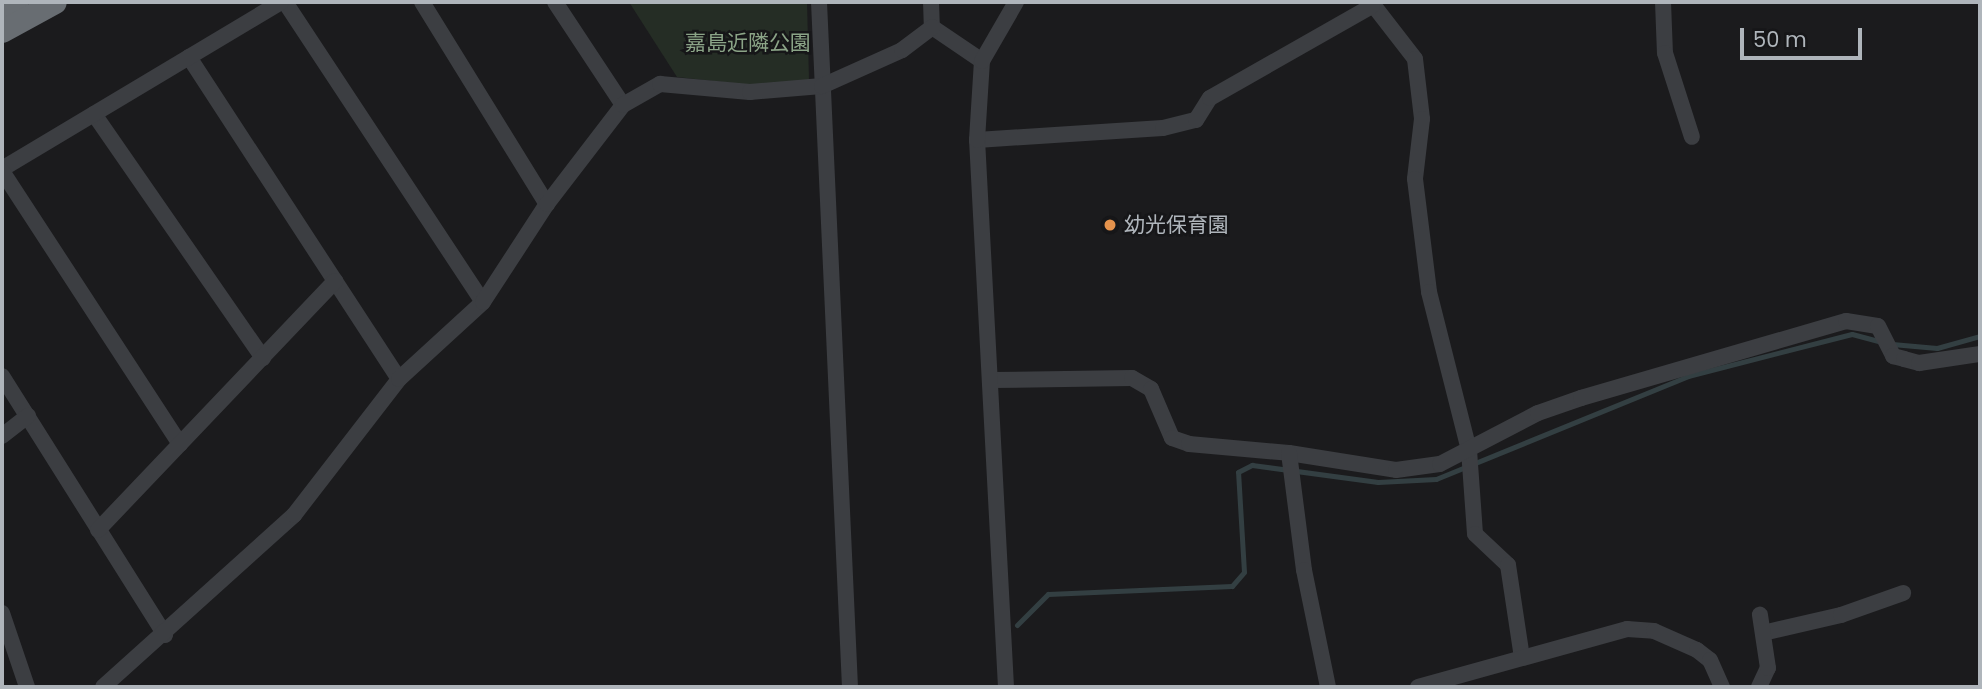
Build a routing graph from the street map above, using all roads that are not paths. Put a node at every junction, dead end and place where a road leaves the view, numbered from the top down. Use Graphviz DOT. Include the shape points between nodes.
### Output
graph roads {
  1 [pos="17,2"];
  2 [pos="55,2"];
  3 [pos="283,2"];
  4 [pos="422,2"];
  5 [pos="555,2"];
  6 [pos="819,2"];
  7 [pos="931,2"];
  8 [pos="1016,2"];
  9 [pos="1663,2"];
  10 [pos="1371,4"];
  11 [pos="2,11"];
  12 [pos="932,27"];
  13 [pos="2,31"];
  14 [pos="189,57"];
  15 [pos="982,61"];
  16 [pos="822,86"];
  17 [pos="623,104"];
  18 [pos="94,114"];
  19 [pos="1692,137"];
  20 [pos="977,140"];
  21 [pos="2,170"];
  22 [pos="547,204"];
  23 [pos="335,281"];
  24 [pos="483,302"];
  25 [pos="1980,354"];
  26 [pos="263,358"];
  27 [pos="2,376"];
  28 [pos="399,379"];
  29 [pos="992,380"];
  30 [pos="28,416"];
  31 [pos="2,436"];
  32 [pos="180,444"];
  33 [pos="1469,450"];
  34 [pos="1289,453"];
  35 [pos="98,530"];
  36 [pos="1903,593"];
  37 [pos="2,613"];
  38 [pos="1760,615"];
  39 [pos="1763,633"];
  40 [pos="165,635"];
  41 [pos="1522,658"];
  42 [pos="27,687"];
  43 [pos="103,687"];
  44 [pos="850,687"];
  45 [pos="1006,687"];
  46 [pos="1328,687"];
  47 [pos="1418,687"];
  48 [pos="1721,687"];
  49 [pos="1759,687"];
  1 -- 11 [label="highway"];
  2 -- 13 [label="highway"];
  3 -- 14 [label="street"];
  3 -- 24 [label="street"];
  4 -- 22 [label="street"];
  5 -- 17 [label="street"];
  6 -- 16 [label="street"];
  7 -- 12 [label="street"];
  8 -- 15 [label="street"];
  9 -- 19 [label="street" via="1665,53"];
  10 -- 20 [label="street" via="1210,98 1196,120 1163,128"];
  10 -- 33 [label="street" via="1415,59 1422,119 1415,179 1429,292"];
  12 -- 15 [label="street"];
  12 -- 16 [label="street" via="902,50"];
  14 -- 18 [label="street"];
  14 -- 23 [label="street"];
  15 -- 20 [label="street"];
  16 -- 17 [label="street" via="750,92 660,84"];
  16 -- 44 [label="street"];
  17 -- 22 [label="street"];
  18 -- 21 [label="street"];
  18 -- 26 [label="street"];
  20 -- 29 [label="street"];
  21 -- 32 [label="street"];
  22 -- 24 [label="street"];
  23 -- 26 [label="street"];
  23 -- 28 [label="street"];
  24 -- 28 [label="street"];
  25 -- 33 [label="street" via="1919,363 1893,356 1878,326 1846,321 1581,398 1538,413"];
  26 -- 32 [label="street"];
  27 -- 30 [label="street"];
  28 -- 40 [label="street" via="294,515"];
  29 -- 34 [label="street" via="1132,378 1151,389 1172,438 1189,444"];
  29 -- 45 [label="street"];
  30 -- 31 [label="street"];
  30 -- 35 [label="street"];
  32 -- 35 [label="street"];
  33 -- 34 [label="street" via="1440,464 1396,470"];
  33 -- 41 [label="street" via="1475,534 1508,565"];
  34 -- 46 [label="street" via="1304,570"];
  35 -- 40 [label="street"];
  36 -- 39 [label="street" via="1841,615"];
  37 -- 42 [label="street"];
  38 -- 39 [label="street"];
  39 -- 49 [label="street" via="1768,668"];
  40 -- 43 [label="street"];
  41 -- 47 [label="street"];
  41 -- 48 [label="street" via="1627,629 1654,631 1703,655"];
}
